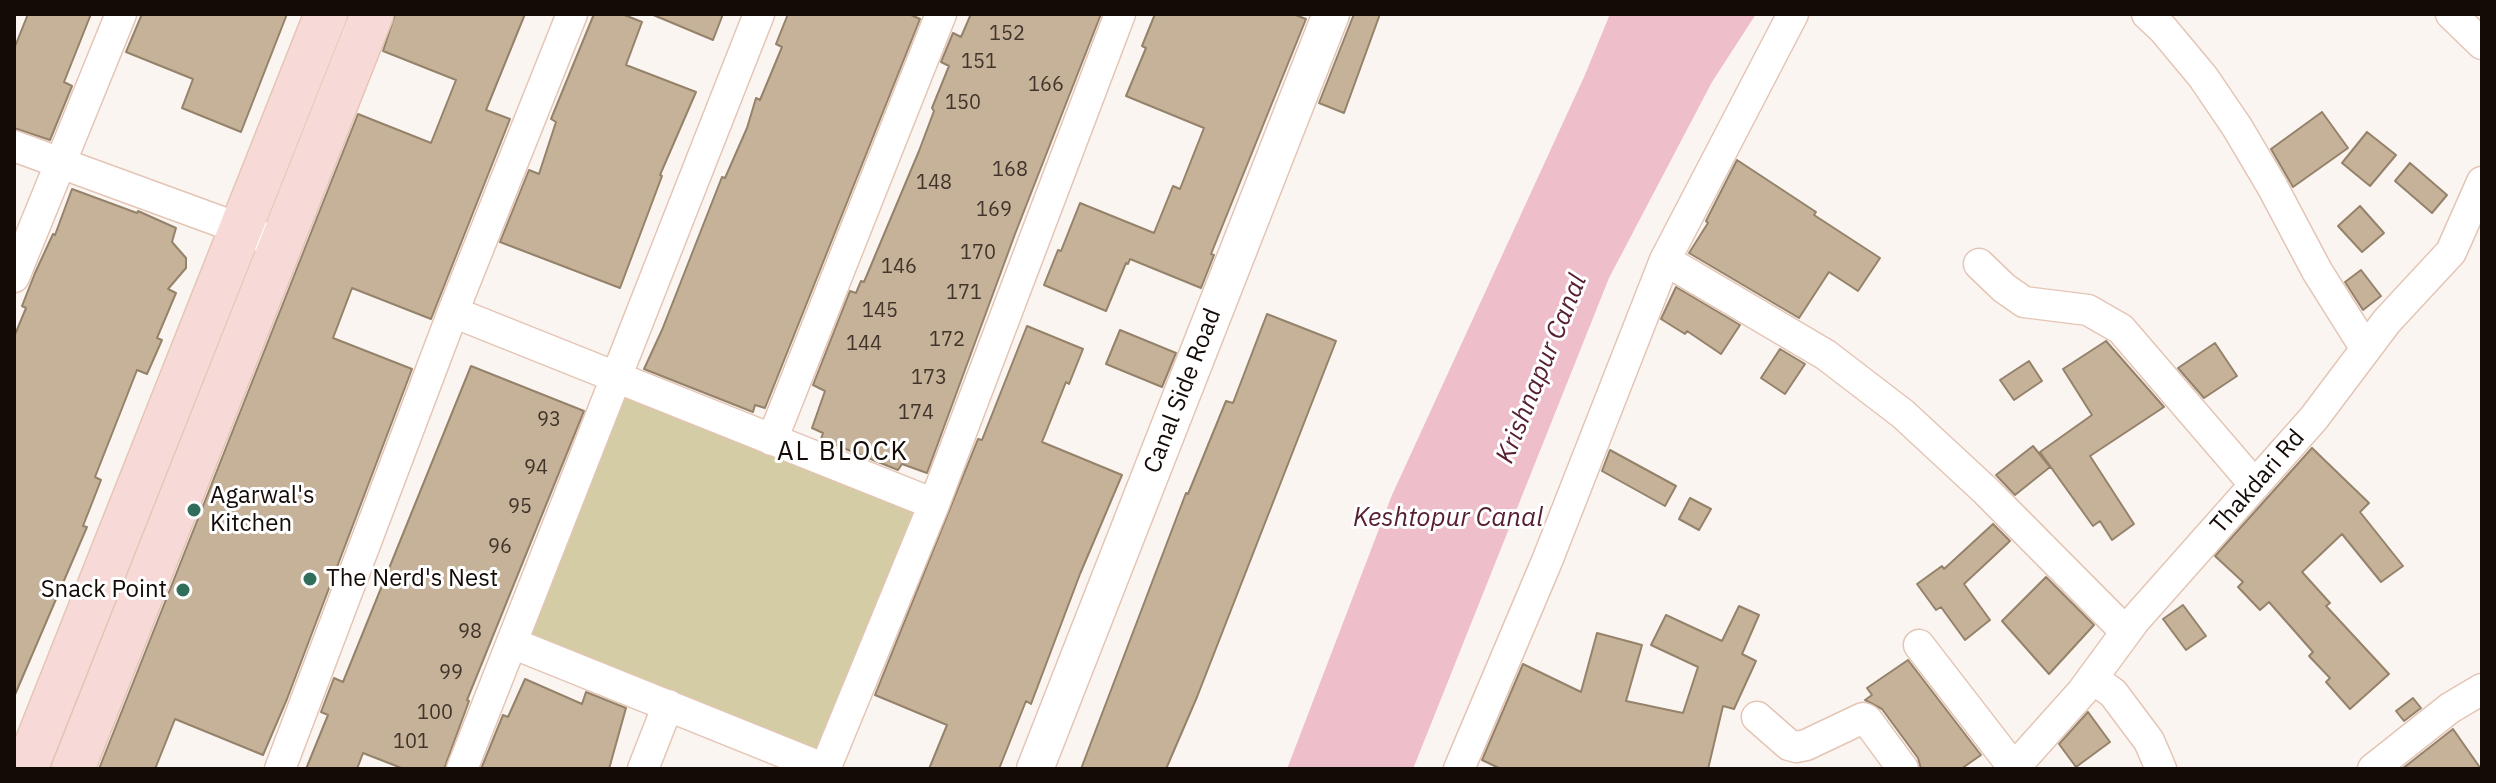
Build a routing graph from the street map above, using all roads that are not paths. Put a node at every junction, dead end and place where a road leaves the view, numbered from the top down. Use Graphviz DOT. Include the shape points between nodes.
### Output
graph roads {
  1 [pos="121,14"];
  2 [pos="326,14"];
  3 [pos="372,14"];
  4 [pos="572,14"];
  5 [pos="759,14"];
  6 [pos="941,14"];
  7 [pos="1120,14"];
  8 [pos="1331,14"];
  9 [pos="1793,14"];
  10 [pos="2147,14"];
  11 [pos="2451,14"];
  12 [pos="2482,44"];
  13 [pos="14,146"];
  14 [pos="59,163"];
  15 [pos="2482,182"];
  16 [pos="2473,226"];
  17 [pos="241,229"];
  18 [pos="282,244"];
  19 [pos="1665,260"];
  20 [pos="1979,264"];
  21 [pos="14,277"];
  22 [pos="453,312"];
  23 [pos="2366,349"];
  24 [pos="616,379"];
  25 [pos="772,440"];
  26 [pos="2255,485"];
  27 [pos="934,504"];
  28 [pos="2126,632"];
  29 [pos="512,643"];
  30 [pos="1919,645"];
  31 [pos="2092,678"];
  32 [pos="2482,689"];
  33 [pos="668,705"];
  34 [pos="1757,717"];
  35 [pos="2013,768"];
  36 [pos="26,769"];
  37 [pos="73,769"];
  38 [pos="280,769"];
  39 [pos="462,769"];
  40 [pos="643,769"];
  41 [pos="825,769"];
  42 [pos="1035,769"];
  43 [pos="1459,769"];
  44 [pos="1903,769"];
  45 [pos="2161,769"];
  46 [pos="2373,769"];
  1 -- 14 [label="street"];
  2 -- 17 [label="main road"];
  3 -- 18 [label="main road"];
  4 -- 22 [label="street"];
  5 -- 24 [label="street"];
  6 -- 25 [label="street"];
  7 -- 27 [label="street"];
  8 -- 42 [label="street, Canal Side Road"];
  9 -- 19 [label="street"];
  10 -- 23 [label="street" via="2203,77 2237,127"];
  11 -- 12 [label="street"];
  13 -- 14 [label="street"];
  14 -- 17 [label="street"];
  14 -- 21 [label="street"];
  15 -- 16 [label="street, Thakdari Rd"];
  16 -- 23 [label="street, Thakdari Rd"];
  17 -- 18 [label="street"];
  17 -- 36 [label="main road"];
  18 -- 37 [label="main road"];
  19 -- 28 [label="street" via="1826,355 1903,414"];
  19 -- 43 [label="street"];
  20 -- 26 [label="street" via="2024,302 2088,310 2121,329"];
  22 -- 24 [label="street"];
  22 -- 38 [label="street"];
  23 -- 26 [label="street, Thakdari Rd"];
  24 -- 25 [label="street"];
  24 -- 29 [label="street"];
  25 -- 27 [label="street"];
  26 -- 28 [label="street, Thakdari Rd"];
  27 -- 41 [label="street"];
  28 -- 31 [label="street, Thakdari Rd"];
  29 -- 33 [label="street"];
  29 -- 39 [label="street"];
  30 -- 35 [label="street"];
  31 -- 35 [label="street, Thakdari Rd"];
  31 -- 45 [label="street" via="2113,693 2149,741"];
  32 -- 46 [label="street"];
  33 -- 40 [label="street"];
  33 -- 41 [label="street"];
  34 -- 44 [label="street" via="1796,747 1863,718"];
}
